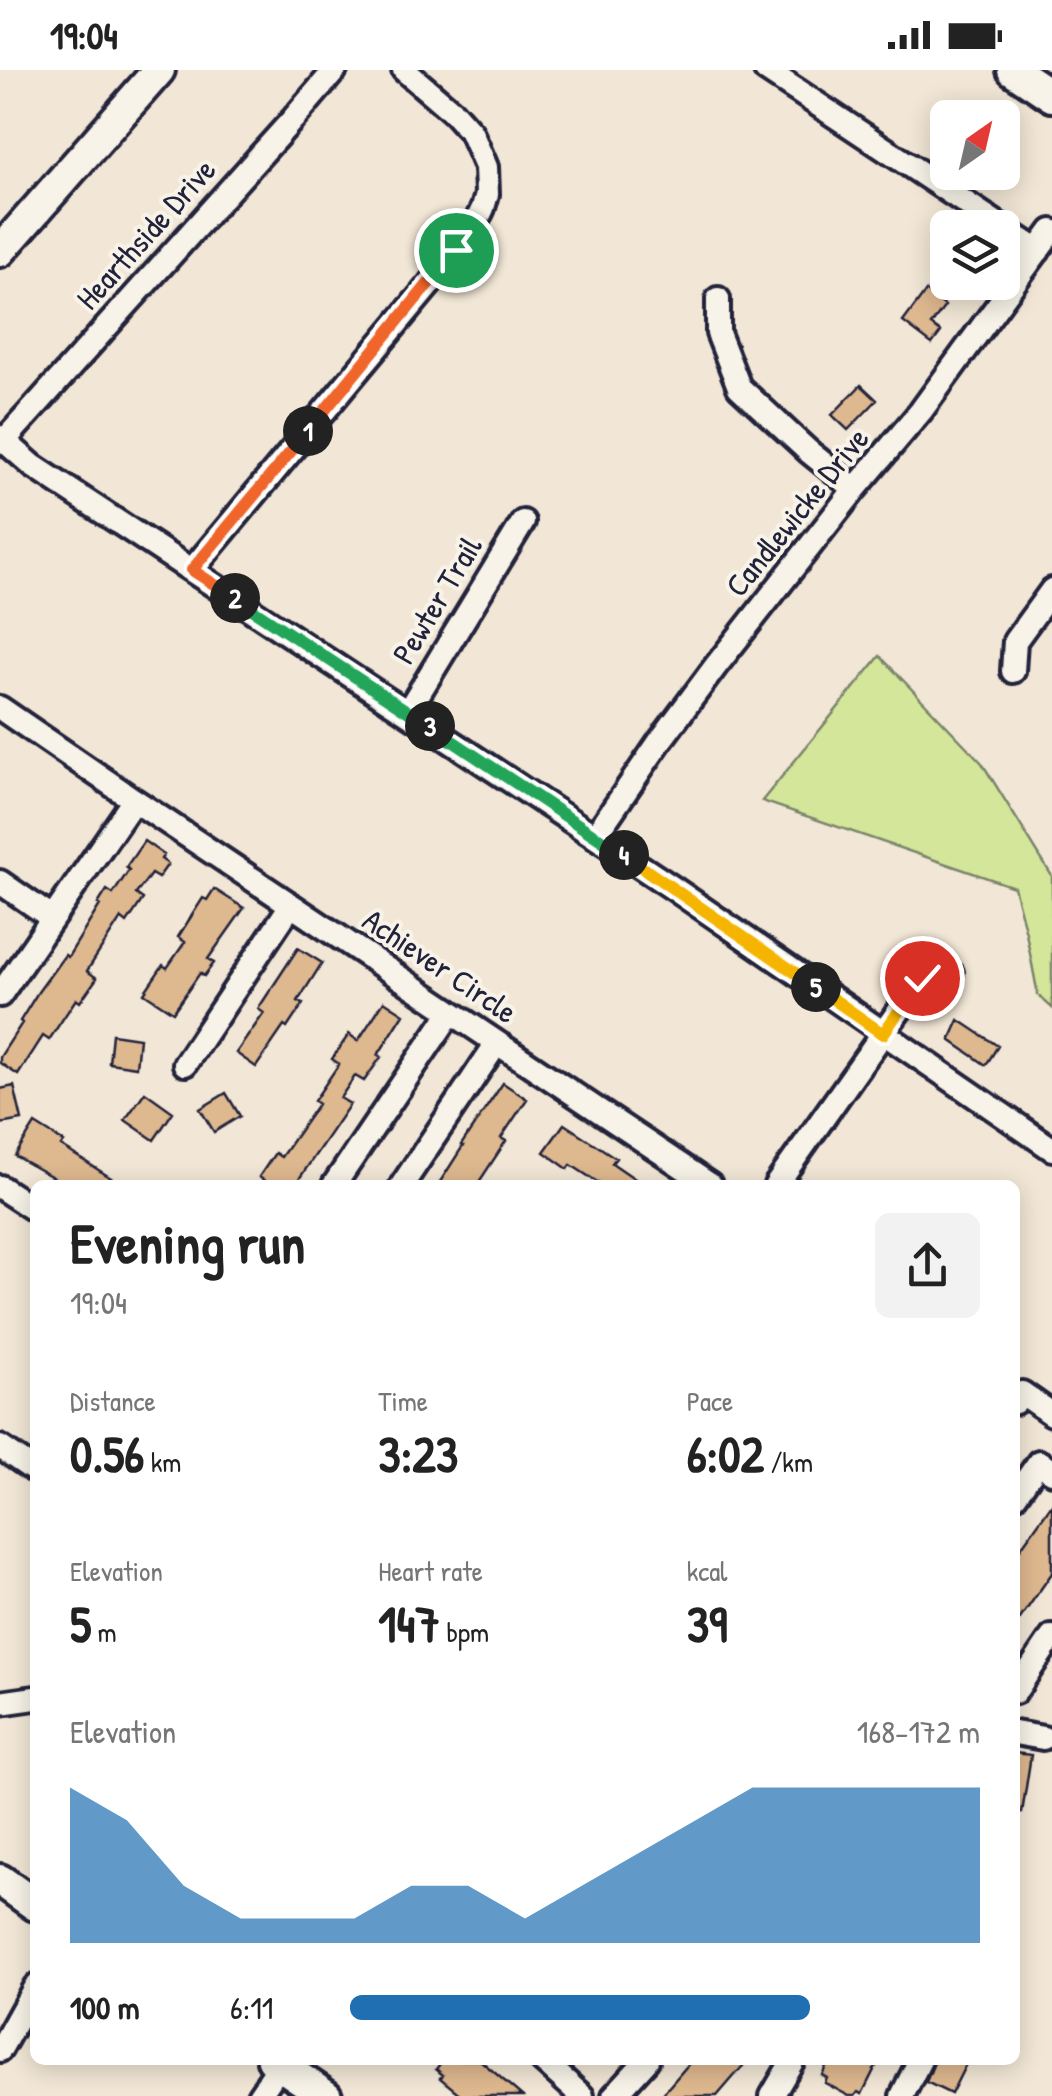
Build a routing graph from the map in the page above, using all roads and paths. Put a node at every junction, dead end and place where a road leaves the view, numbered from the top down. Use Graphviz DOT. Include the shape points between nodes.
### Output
graph roads {
  1 [pos="160,70"];
  2 [pos="336,70"];
  3 [pos="404,70"];
  4 [pos="766,70"];
  5 [pos="1013,70"];
  6 [pos="1052,96"];
  7 [pos="1052,231"];
  8 [pos="0,251"];
  9 [pos="1038,251"];
  10 [pos="718,300"];
  11 [pos="2,439"];
  12 [pos="855,489"];
  13 [pos="523,522"];
  14 [pos="192,570"];
  15 [pos="1052,590"];
  16 [pos="1013,671"];
  17 [pos="0,708"];
  18 [pos="408,711"];
  19 [pos="134,800"];
  20 [pos="595,836"];
  21 [pos="0,882"];
  22 [pos="290,905"];
  23 [pos="52,918"];
  24 [pos="951,973"];
  25 [pos="0,995"];
  26 [pos="451,1012"];
  27 [pos="883,1034"];
  28 [pos="497,1043"];
  29 [pos="185,1064"];
  30 [pos="1052,1150"];
  31 [pos="337,1180"];
  32 [pos="405,1180"];
  33 [pos="702,1180"];
  34 [pos="780,1180"];
  35 [pos="0,1188"];
  36 [pos="30,1207"];
  37 [pos="1020,1395"];
  38 [pos="1052,1414"];
  39 [pos="0,1447"];
  40 [pos="30,1468"];
  41 [pos="1052,1472"];
  42 [pos="1020,1489"];
  43 [pos="1052,1637"];
  44 [pos="1020,1685"];
  45 [pos="30,1693"];
  46 [pos="0,1703"];
  47 [pos="1020,1735"];
  48 [pos="1043,1738"];
  49 [pos="0,1880"];
  50 [pos="30,1901"];
  51 [pos="30,1996"];
  52 [pos="0,2050"];
  53 [pos="275,2065"];
  54 [pos="281,2065"];
  55 [pos="548,2065"];
  56 [pos="642,2065"];
  57 [pos="791,2065"];
  58 [pos="918,2065"];
  59 [pos="259,2096"];
  60 [pos="326,2096"];
  61 [pos="582,2096"];
  62 [pos="614,2096"];
  63 [pos="772,2096"];
  64 [pos="902,2096"];
  1 -- 8 [label="main road"];
  2 -- 11 [label="street, Hearthside Drive"];
  3 -- 14 [label="street" via="470,132 486,167 483,208 430,285"];
  4 -- 9 [label="street"];
  5 -- 6 [label="main road"];
  7 -- 9 [label="street, Candlewicke Drive"];
  9 -- 12 [label="street, Candlewicke Drive"];
  10 -- 12 [label="street" via="718,333 738,387"];
  11 -- 14 [label="street"];
  12 -- 20 [label="street, Candlewicke Drive" via="716,666"];
  13 -- 18 [label="street, Pewter Trail"];
  14 -- 18 [label="street"];
  15 -- 16 [label="street" via="1015,642"];
  17 -- 19 [label="street, Achiever Circle"];
  18 -- 20 [label="street"];
  19 -- 22 [label="street, Achiever Circle"];
  19 -- 23 [label="street"];
  20 -- 27 [label="street"];
  21 -- 23 [label="street"];
  22 -- 26 [label="street, Achiever Circle"];
  22 -- 29 [label="street"];
  23 -- 25 [label="street"];
  24 -- 27 [label="street" via="922,978"];
  26 -- 28 [label="street, Achiever Circle"];
  26 -- 31 [label="street"];
  27 -- 30 [label="street"];
  27 -- 34 [label="street"];
  28 -- 32 [label="street"];
  28 -- 33 [label="street, Achiever Circle"];
  35 -- 36 [label="street"];
  37 -- 38 [label="street"];
  39 -- 40 [label="street"];
  41 -- 42 [label="street" via="1039,1462"];
  43 -- 44 [label="street"];
  45 -- 46 [label="street"];
  47 -- 48 [label="street"];
  49 -- 50 [label="main road"];
  51 -- 52 [label="street"];
  53 -- 59 [label="street"];
  54 -- 60 [label="main road"];
  55 -- 61 [label="street"];
  56 -- 62 [label="street"];
  57 -- 63 [label="street"];
  58 -- 64 [label="street"];
}
